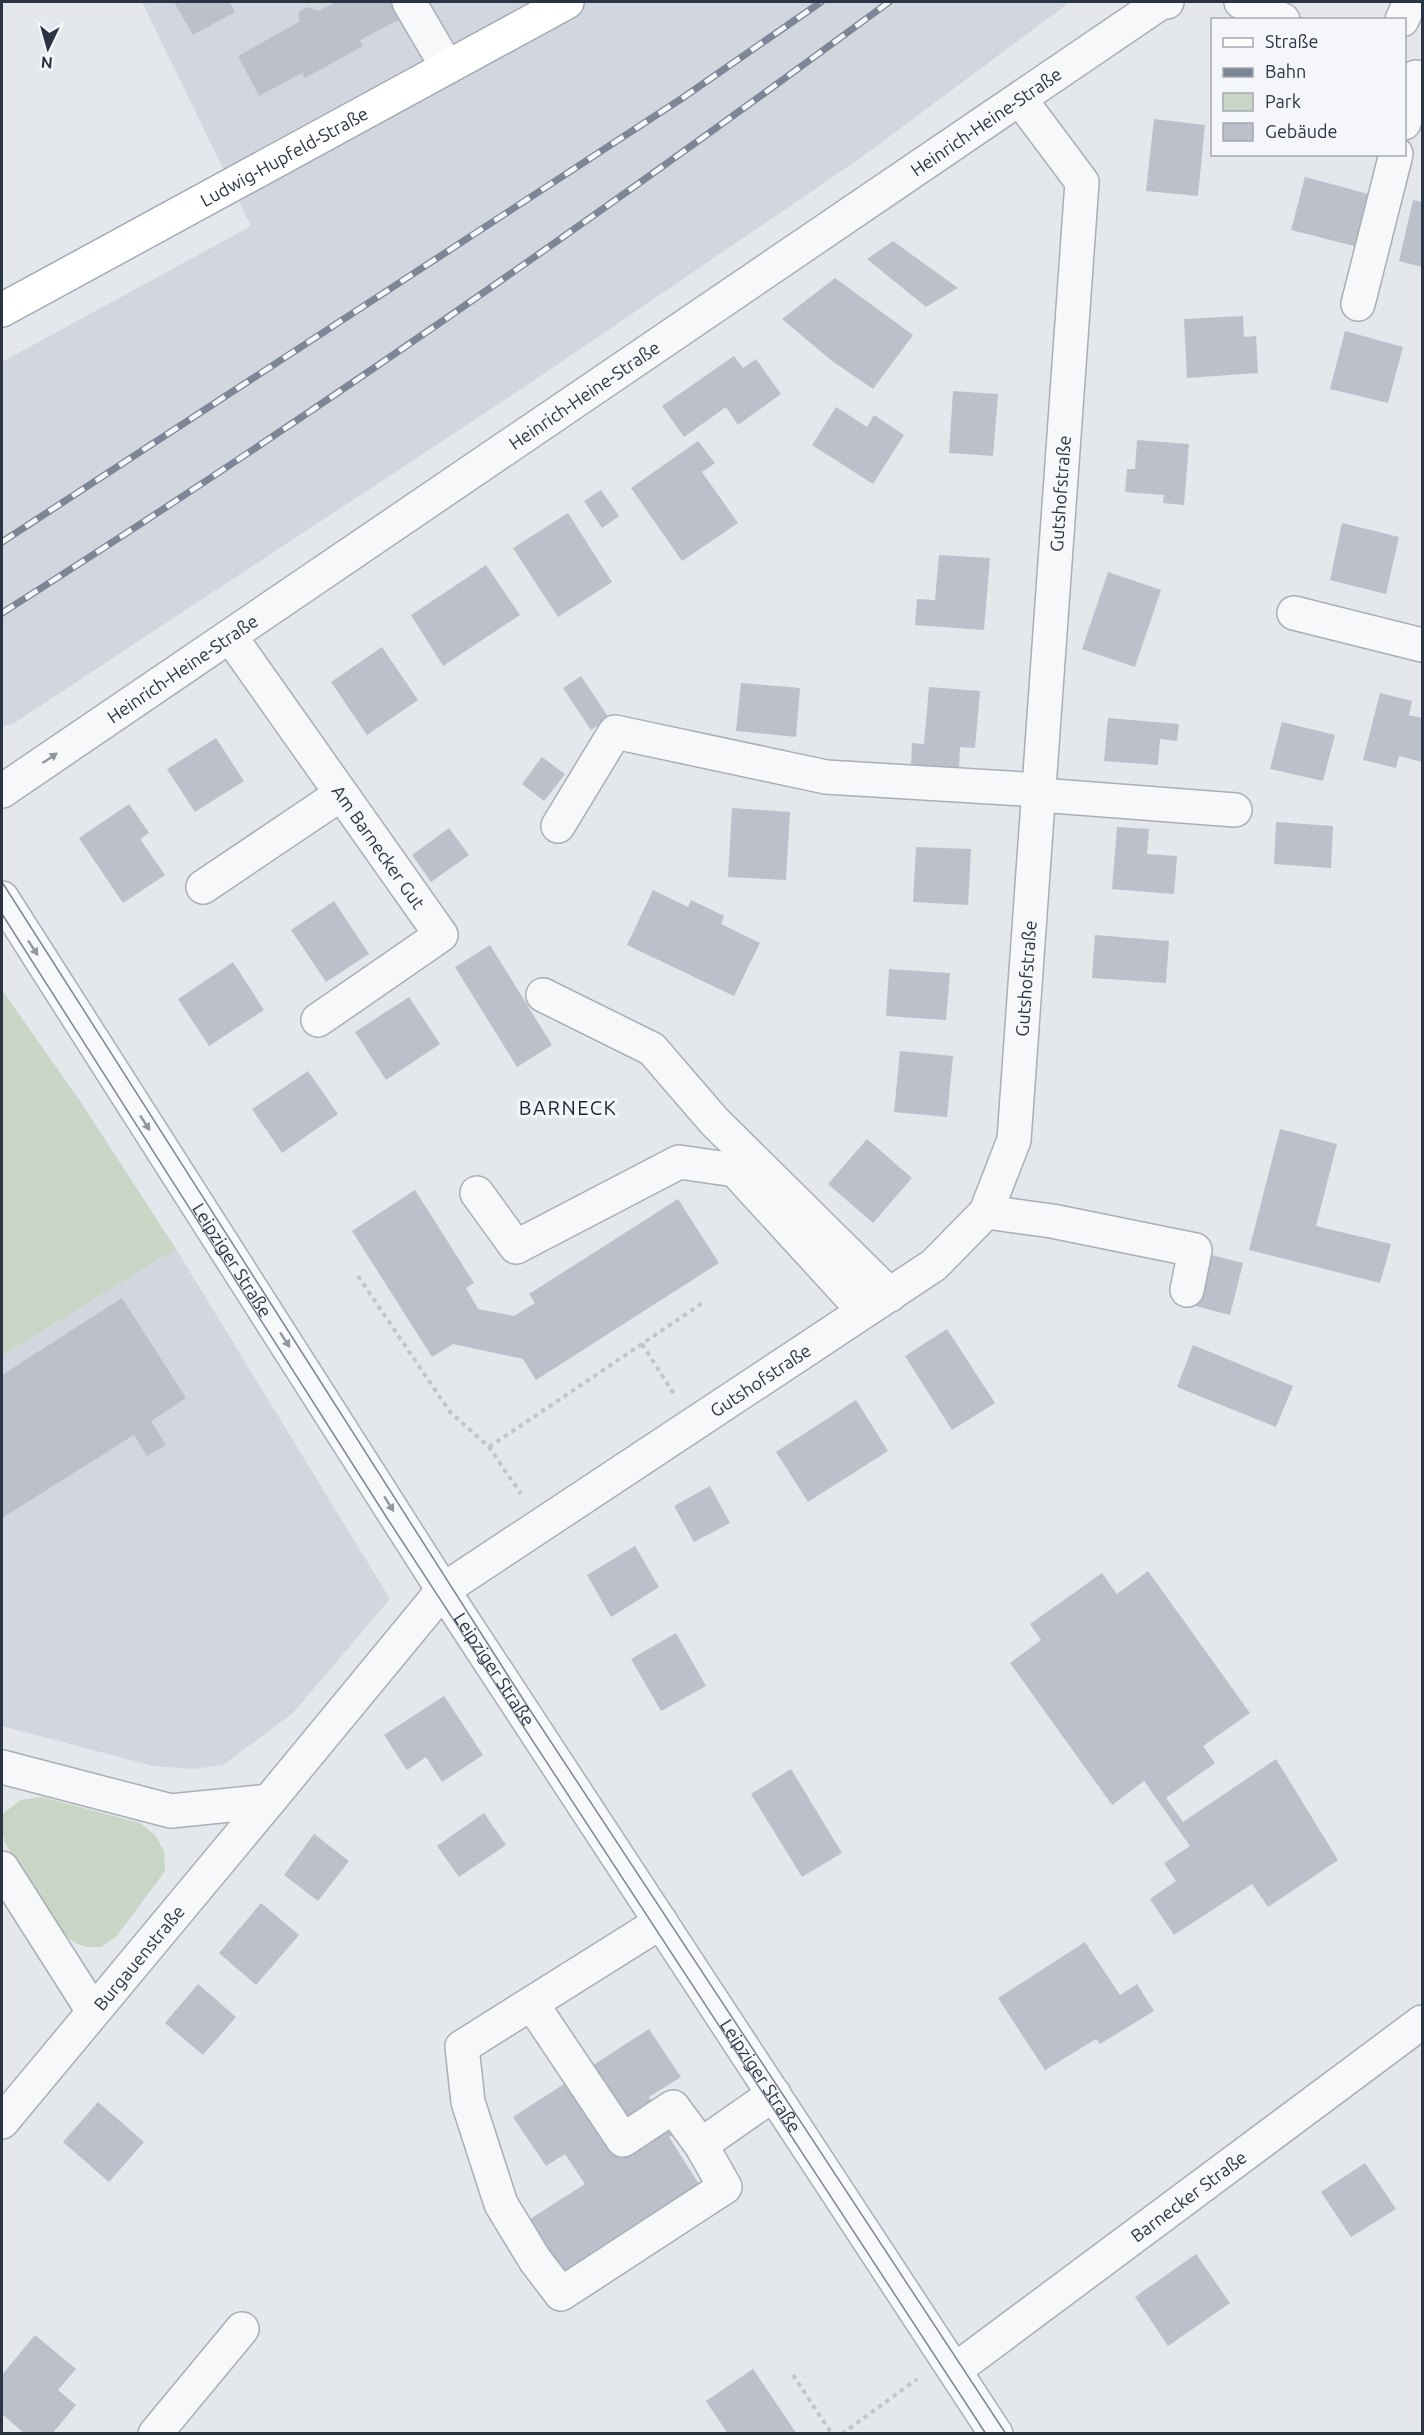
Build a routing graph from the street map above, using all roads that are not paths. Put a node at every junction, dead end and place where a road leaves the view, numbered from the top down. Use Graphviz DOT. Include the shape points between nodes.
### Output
graph roads {
  1 [pos="409,2"];
  2 [pos="567,2"];
  3 [pos="1167,2"];
  4 [pos="1241,2"];
  5 [pos="1410,2"];
  6 [pos="1278,18"];
  7 [pos="1403,18"];
  8 [pos="447,67"];
  9 [pos="1414,76"];
  10 [pos="1020,99"];
  11 [pos="1406,114"];
  12 [pos="1395,156"];
  13 [pos="1358,304"];
  14 [pos="2,310"];
  15 [pos="1294,613"];
  16 [pos="230,636"];
  17 [pos="1422,645"];
  18 [pos="2,791"];
  19 [pos="1040,793"];
  20 [pos="341,794"];
  21 [pos="1235,810"];
  22 [pos="558,826"];
  23 [pos="203,887"];
  24 [pos="2,898"];
  25 [pos="543,995"];
  26 [pos="318,1020"];
  27 [pos="477,1193"];
  28 [pos="986,1212"];
  29 [pos="1187,1290"];
  30 [pos="877,1303"];
  31 [pos="443,1590"];
  32 [pos="2,1767"];
  33 [pos="269,1801"];
  34 [pos="2,1868"];
  35 [pos="661,1922"];
  36 [pos="532,2004"];
  37 [pos="93,2011"];
  38 [pos="1422,2022"];
  39 [pos="774,2094"];
  40 [pos="2,2122"];
  41 [pos="701,2145"];
  42 [pos="242,2329"];
  43 [pos="951,2364"];
  44 [pos="155,2433"];
  45 [pos="996,2433"];
  1 -- 8 [label="street"];
  2 -- 8 [label="main road, Ludwig-Hupfeld-Straße"];
  3 -- 10 [label="street, Heinrich-Heine-Straße" via="1160,3"];
  4 -- 6 [label="street"];
  5 -- 7 [label="street"];
  8 -- 14 [label="main road, Ludwig-Hupfeld-Straße"];
  9 -- 11 [label="street"];
  10 -- 16 [label="street, Heinrich-Heine-Straße"];
  10 -- 19 [label="street, Gutshofstraße" via="1082,182"];
  12 -- 13 [label="street"];
  15 -- 17 [label="street"];
  18 -- 16 [label="street, Heinrich-Heine-Straße, one-way"];
  16 -- 20 [label="street, Am Barnecker Gut"];
  19 -- 21 [label="street"];
  19 -- 22 [label="street" via="826,777 615,732"];
  19 -- 28 [label="street, Gutshofstraße" via="1014,1140"];
  20 -- 23 [label="street"];
  20 -- 26 [label="street, Am Barnecker Gut" via="441,935"];
  24 -- 31 [label="street, Leipziger Straße, one-way"];
  25 -- 30 [label="street" via="651,1049"];
  27 -- 30 [label="street" via="516,1247 679,1162 735,1170"];
  28 -- 29 [label="street" via="1195,1250"];
  28 -- 30 [label="street, Gutshofstraße" via="934,1265"];
  30 -- 31 [label="street, Gutshofstraße"];
  31 -- 33 [label="street, Burgauenstraße"];
  31 -- 35 [label="street, Leipziger Straße"];
  32 -- 33 [label="street" via="171,1811"];
  33 -- 37 [label="street, Burgauenstraße"];
  34 -- 37 [label="street, Burgauenstraße"];
  35 -- 36 [label="street"];
  35 -- 39 [label="street, Leipziger Straße"];
  36 -- 41 [label="street" via="623,2140 674,2107"];
  36 -- 41 [label="street" via="462,2047 468,2102 501,2205 561,2294 726,2187"];
  37 -- 40 [label="street"];
  38 -- 43 [label="street, Barnecker Straße"];
  39 -- 41 [label="street"];
  39 -- 43 [label="street, Leipziger Straße"];
  42 -- 44 [label="street"];
  43 -- 45 [label="street, Leipziger Straße"];
}
